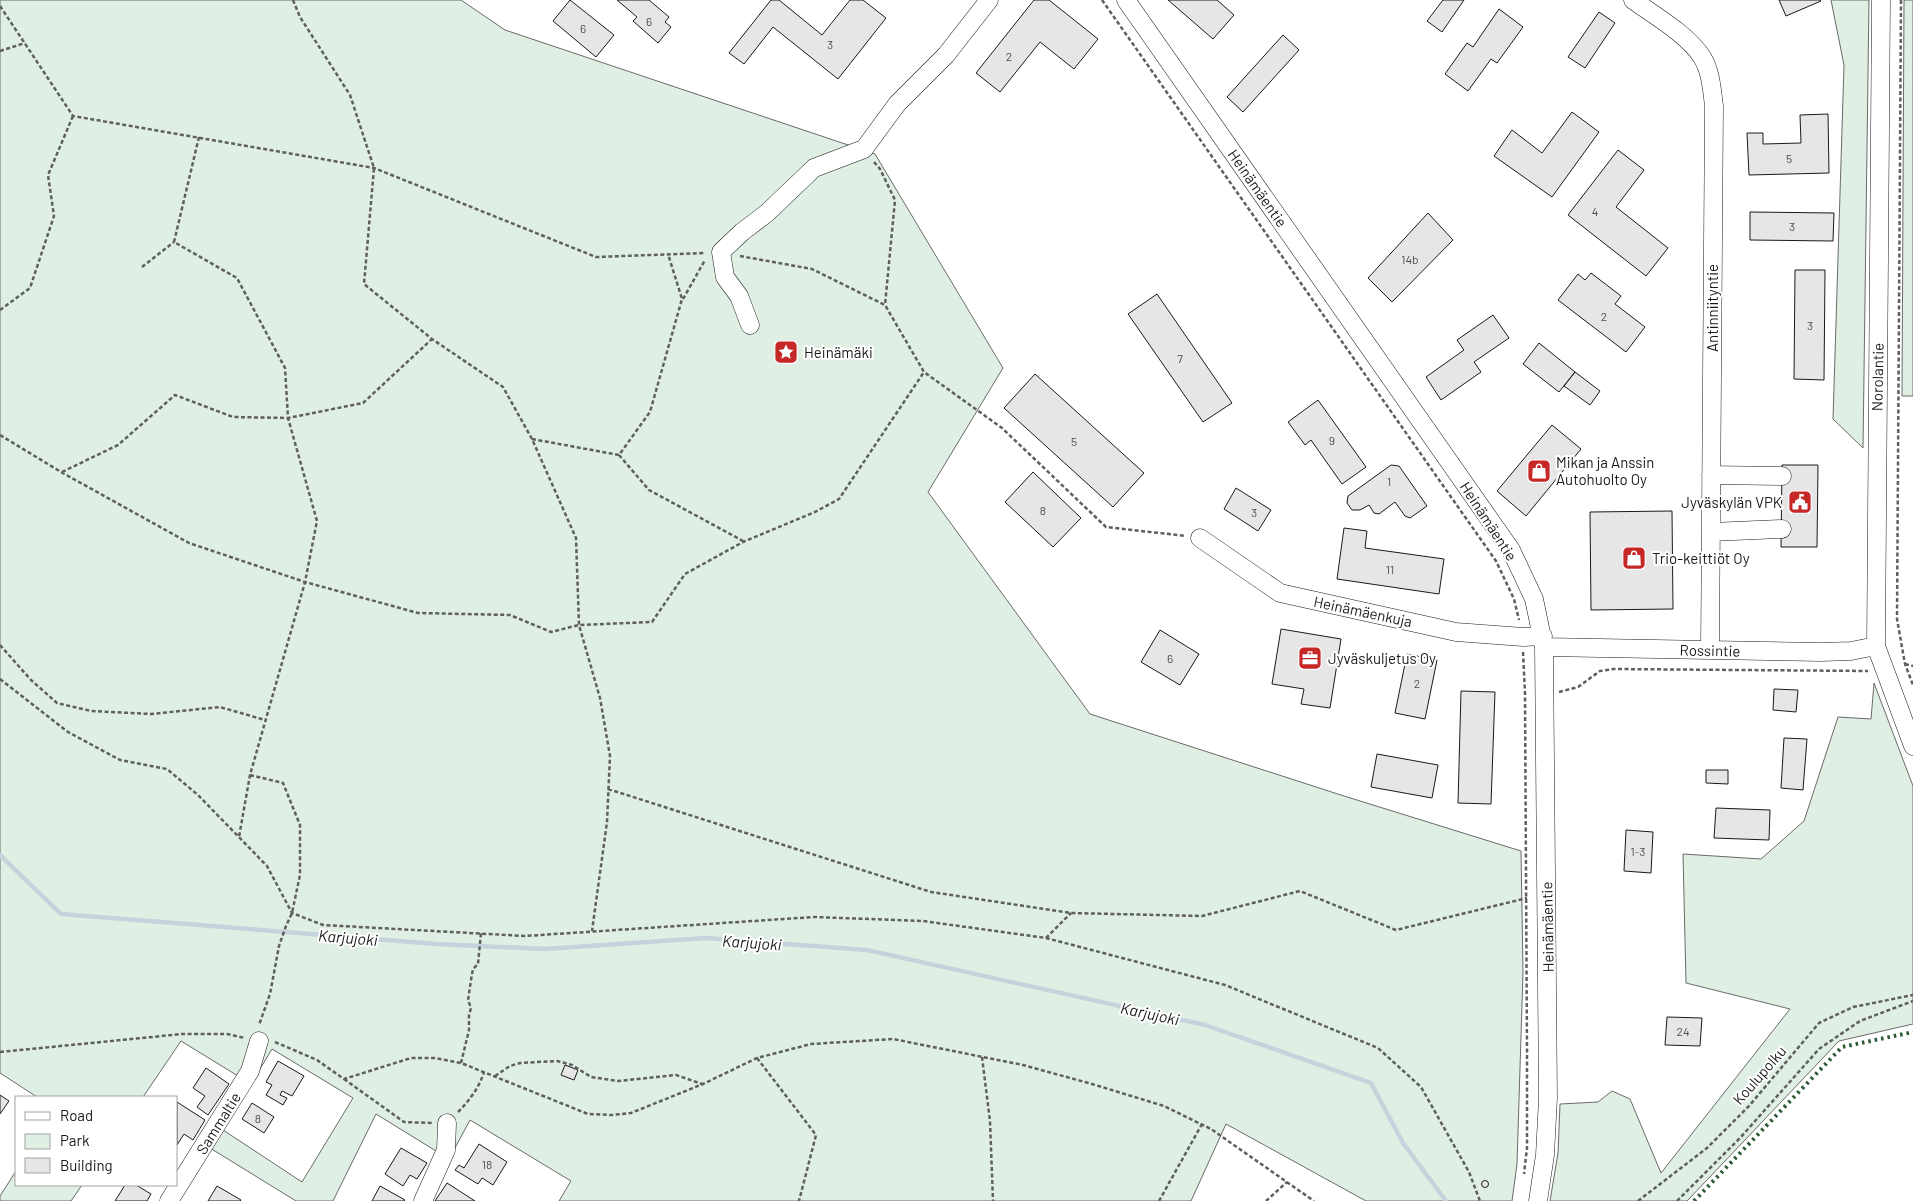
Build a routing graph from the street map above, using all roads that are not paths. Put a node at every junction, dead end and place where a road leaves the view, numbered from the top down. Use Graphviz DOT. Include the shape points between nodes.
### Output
graph roads {
  1 [pos="989,0"];
  2 [pos="1126,0"];
  3 [pos="1633,0"];
  4 [pos="1881,0"];
  5 [pos="750,324"];
  6 [pos="1711,475"];
  7 [pos="1782,476"];
  8 [pos="1782,529"];
  9 [pos="1711,532"];
  10 [pos="1200,538"];
  11 [pos="1543,642"];
  12 [pos="1876,646"];
  13 [pos="1710,650"];
  14 [pos="1913,746"];
  15 [pos="256,1041"];
  16 [pos="447,1123"];
  17 [pos="169,1201"];
  18 [pos="423,1201"];
  19 [pos="1538,1201"];
  1 -- 5 [label="street" via="946,55 897,104 864,149 814,168 721,252 725,276 739,296"];
  2 -- 11 [label="street, Heinämäentie" via="1511,550 1534,599"];
  3 -- 6 [label="street, Antinniityntie" via="1690,41 1703,58 1711,82 1714,106"];
  4 -- 12 [label="street, Norolantie"];
  6 -- 7 [label="street"];
  6 -- 9 [label="street, Antinniityntie"];
  8 -- 9 [label="street"];
  9 -- 13 [label="street, Antinniityntie"];
  10 -- 11 [label="street, Heinämäenkuja" via="1280,593 1456,632 1523,637"];
  11 -- 13 [label="street, Rossintie"];
  11 -- 19 [label="street, Heinämäentie" via="1548,1098 1545,1155"];
  12 -- 13 [label="street, Rossintie" via="1821,652"];
  12 -- 14 [label="street, Norolantie"];
  15 -- 17 [label="street, Sammaltie" via="250,1071"];
  16 -- 18 [label="street" via="446,1150"];
}
